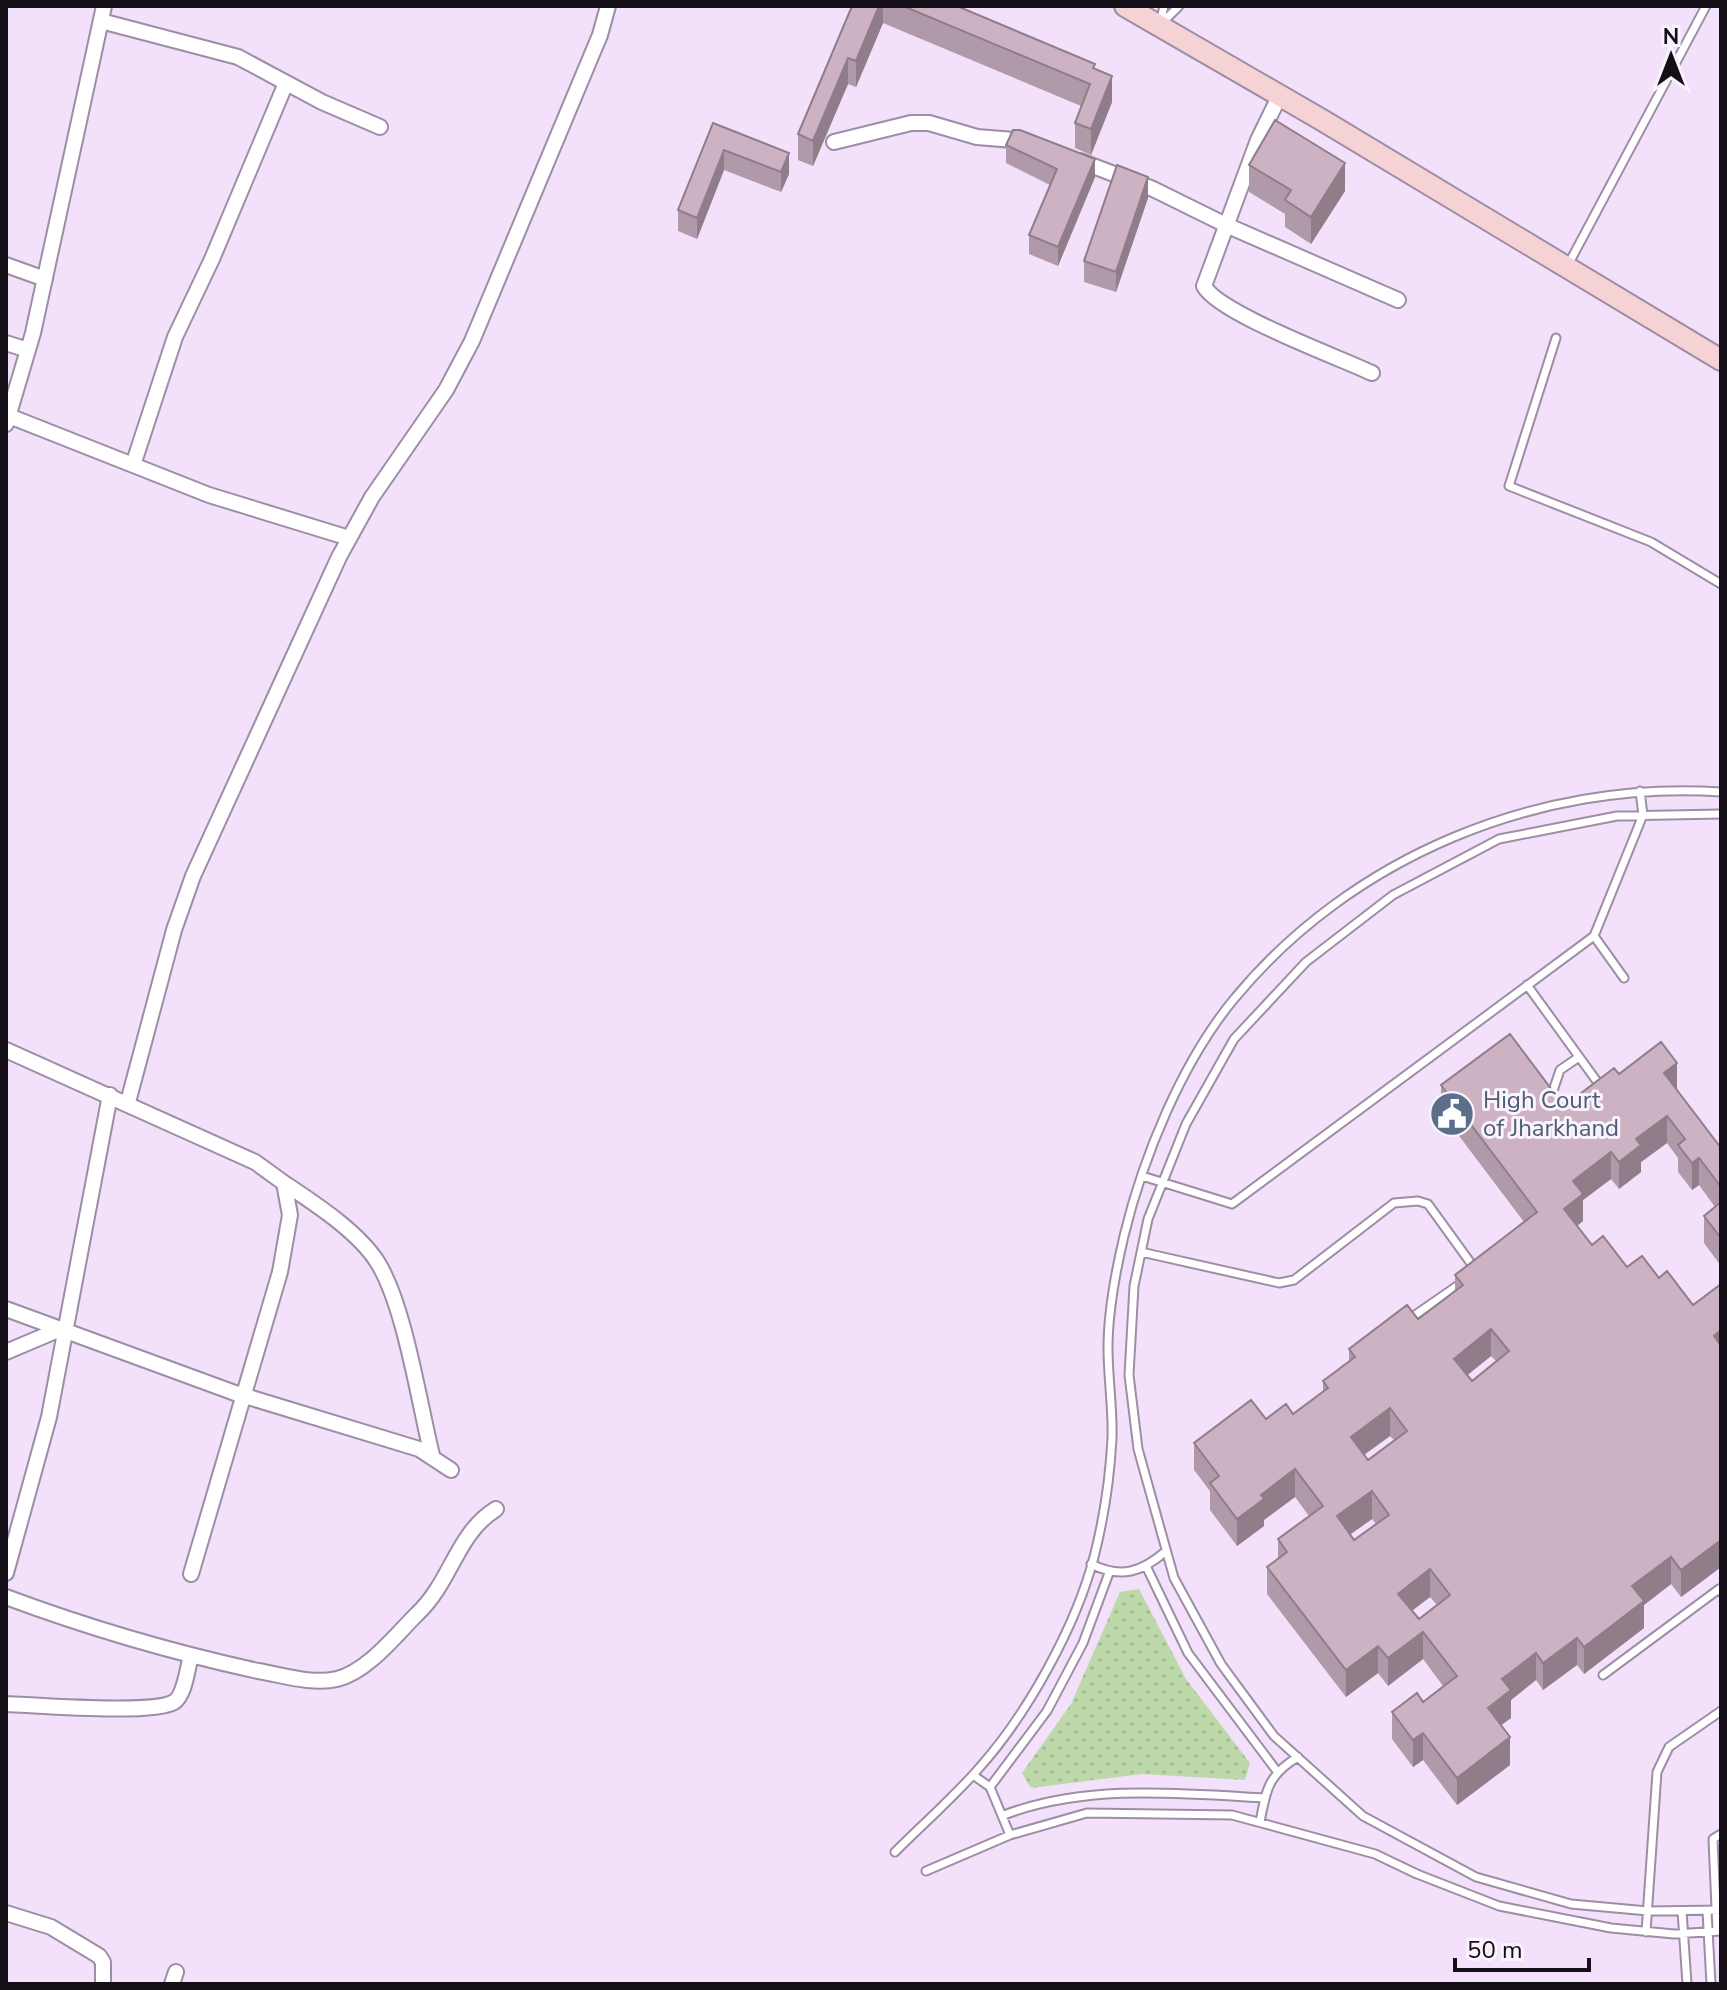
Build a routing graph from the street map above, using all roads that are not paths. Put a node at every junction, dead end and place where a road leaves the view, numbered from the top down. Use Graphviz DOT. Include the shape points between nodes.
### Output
graph roads {
  1 [pos="104,6"];
  2 [pos="608,6"];
  3 [pos="1125,6"];
  4 [pos="1179,6"];
  5 [pos="1706,6"];
  6 [pos="1161,16"];
  7 [pos="101,21"];
  8 [pos="286,83"];
  9 [pos="1280,95"];
  10 [pos="380,127"];
  11 [pos="834,142"];
  12 [pos="1036,145"];
  13 [pos="1066,155"];
  14 [pos="1226,225"];
  15 [pos="6,265"];
  16 [pos="1567,267"];
  17 [pos="45,279"];
  18 [pos="1398,300"];
  19 [pos="1556,338"];
  20 [pos="6,343"];
  21 [pos="28,350"];
  22 [pos="1721,360"];
  23 [pos="1372,373"];
  24 [pos="7,420"];
  25 [pos="133,465"];
  26 [pos="349,538"];
  27 [pos="1721,584"];
  28 [pos="1640,791"];
  29 [pos="1721,792"];
  30 [pos="1721,814"];
  31 [pos="1643,815"];
  32 [pos="1594,936"];
  33 [pos="1624,978"];
  34 [pos="1527,985"];
  35 [pos="6,1050"];
  36 [pos="1579,1057"];
  37 [pos="110,1095"];
  38 [pos="1590,1098"];
  39 [pos="128,1102"];
  40 [pos="1558,1103"];
  41 [pos="1142,1176"];
  42 [pos="1163,1182"];
  43 [pos="284,1183"];
  44 [pos="1141,1252"];
  45 [pos="6,1309"];
  46 [pos="1400,1326"];
  47 [pos="62,1332"];
  48 [pos="6,1352"];
  49 [pos="247,1397"];
  50 [pos="432,1455"];
  51 [pos="451,1470"];
  52 [pos="496,1509"];
  53 [pos="1166,1551"];
  54 [pos="1091,1564"];
  55 [pos="1147,1568"];
  56 [pos="6,1573"];
  57 [pos="1109,1573"];
  58 [pos="191,1574"];
  59 [pos="1721,1592"];
  60 [pos="6,1597"];
  61 [pos="191,1656"];
  62 [pos="1603,1675"];
  63 [pos="6,1704"];
  64 [pos="1721,1711"];
  65 [pos="1298,1757"];
  66 [pos="1276,1770"];
  67 [pos="973,1775"];
  68 [pos="990,1787"];
  69 [pos="1265,1798"];
  70 [pos="1004,1815"];
  71 [pos="1260,1822"];
  72 [pos="1721,1834"];
  73 [pos="1010,1835"];
  74 [pos="895,1852"];
  75 [pos="926,1871"];
  76 [pos="1719,1910"];
  77 [pos="1648,1911"];
  78 [pos="1682,1911"];
  79 [pos="1707,1911"];
  80 [pos="6,1913"];
  81 [pos="1715,1931"];
  82 [pos="1646,1932"];
  83 [pos="1683,1934"];
  84 [pos="103,1984"];
  85 [pos="1687,1984"];
  86 [pos="1711,1984"];
  1 -- 7 [label="street"];
  2 -- 26 [label="street" via="472,341"];
  3 -- 6 [label="main road"];
  4 -- 6 [label="lane"];
  5 -- 16 [label="lane"];
  6 -- 9 [label="main road"];
  7 -- 8 [label="street" via="238,57"];
  7 -- 17 [label="street"];
  8 -- 10 [label="street"];
  8 -- 25 [label="street" via="175,337"];
  9 -- 14 [label="street"];
  9 -- 16 [label="main road"];
  11 -- 12 [label="street" via="929,123 977,137 1022,139"];
  13 -- 14 [label="street"];
  14 -- 18 [label="street"];
  14 -- 23 [label="street" via="1205,274 1208,294"];
  15 -- 17 [label="street"];
  16 -- 22 [label="main road"];
  17 -- 21 [label="street"];
  19 -- 27 [label="lane" via="1509,486 1651,542"];
  20 -- 21 [label="street"];
  21 -- 24 [label="street"];
  24 -- 25 [label="street"];
  25 -- 26 [label="street" via="209,495"];
  26 -- 39 [label="street" via="193,876"];
  28 -- 29 [label="lane"];
  28 -- 31 [label="lane"];
  28 -- 41 [label="lane" via="1579,799 1480,824 1388,870 1311,923 1234,999 1193,1061"];
  30 -- 31 [label="lane"];
  31 -- 32 [label="lane"];
  31 -- 42 [label="lane" via="1499,839 1393,895 1306,962 1234,1039 1186,1124"];
  32 -- 33 [label="lane"];
  32 -- 34 [label="lane"];
  34 -- 36 [label="lane"];
  34 -- 42 [label="lane" via="1232,1204"];
  35 -- 37 [label="street"];
  36 -- 38 [label="lane" via="1602,1089"];
  36 -- 40 [label="lane" via="1554,1080 1550,1091"];
  37 -- 39 [label="street"];
  37 -- 47 [label="street"];
  39 -- 43 [label="street" via="255,1162"];
  41 -- 42 [label="lane"];
  41 -- 54 [label="lane" via="1124,1238 1108,1344 1112,1435 1106,1501"];
  42 -- 44 [label="lane"];
  43 -- 49 [label="street" via="289,1232"];
  43 -- 50 [label="street" via="329,1214 378,1262 396,1306"];
  44 -- 46 [label="lane" via="1279,1283 1294,1280 1394,1203 1418,1201 1428,1204 1477,1272"];
  44 -- 53 [label="lane" via="1129,1375 1138,1449"];
  45 -- 47 [label="street"];
  47 -- 48 [label="street"];
  47 -- 49 [label="street"];
  47 -- 56 [label="street" via="49,1417"];
  49 -- 50 [label="street"];
  49 -- 58 [label="street"];
  50 -- 51 [label="street"];
  52 -- 61 [label="street" via="469,1530 437,1594 351,1673 307,1679"];
  53 -- 55 [label="lane"];
  53 -- 65 [label="lane" via="1174,1578 1221,1664 1274,1736"];
  54 -- 57 [label="lane"];
  54 -- 67 [label="lane" via="1059,1647"];
  55 -- 57 [label="lane"];
  55 -- 66 [label="lane" via="1188,1653"];
  57 -- 68 [label="lane" via="1083,1643 1047,1711"];
  59 -- 62 [label="lane"];
  60 -- 61 [label="street" via="105,1633"];
  61 -- 63 [label="street" via="181,1693 168,1704"];
  64 -- 77 [label="lane" via="1662,1756"];
  65 -- 66 [label="lane"];
  65 -- 77 [label="lane" via="1363,1816 1476,1877 1571,1904"];
  66 -- 69 [label="lane"];
  67 -- 68 [label="lane"];
  67 -- 74 [label="lane"];
  68 -- 70 [label="lane"];
  69 -- 70 [label="lane" via="1106,1794 1043,1801"];
  69 -- 71 [label="lane"];
  70 -- 73 [label="lane"];
  71 -- 73 [label="lane" via="1232,1815 1087,1813"];
  71 -- 82 [label="lane" via="1375,1854 1499,1906"];
  72 -- 76 [label="lane" via="1713,1839"];
  73 -- 75 [label="lane"];
  76 -- 79 [label="lane"];
  76 -- 81 [label="lane"];
  77 -- 78 [label="lane"];
  77 -- 82 [label="lane"];
  78 -- 79 [label="lane"];
  78 -- 83 [label="lane"];
  79 -- 81 [label="lane"];
  80 -- 84 [label="street" via="51,1927 99,1956"];
  81 -- 83 [label="lane"];
  81 -- 86 [label="lane"];
  82 -- 83 [label="lane"];
  83 -- 85 [label="lane"];
}
